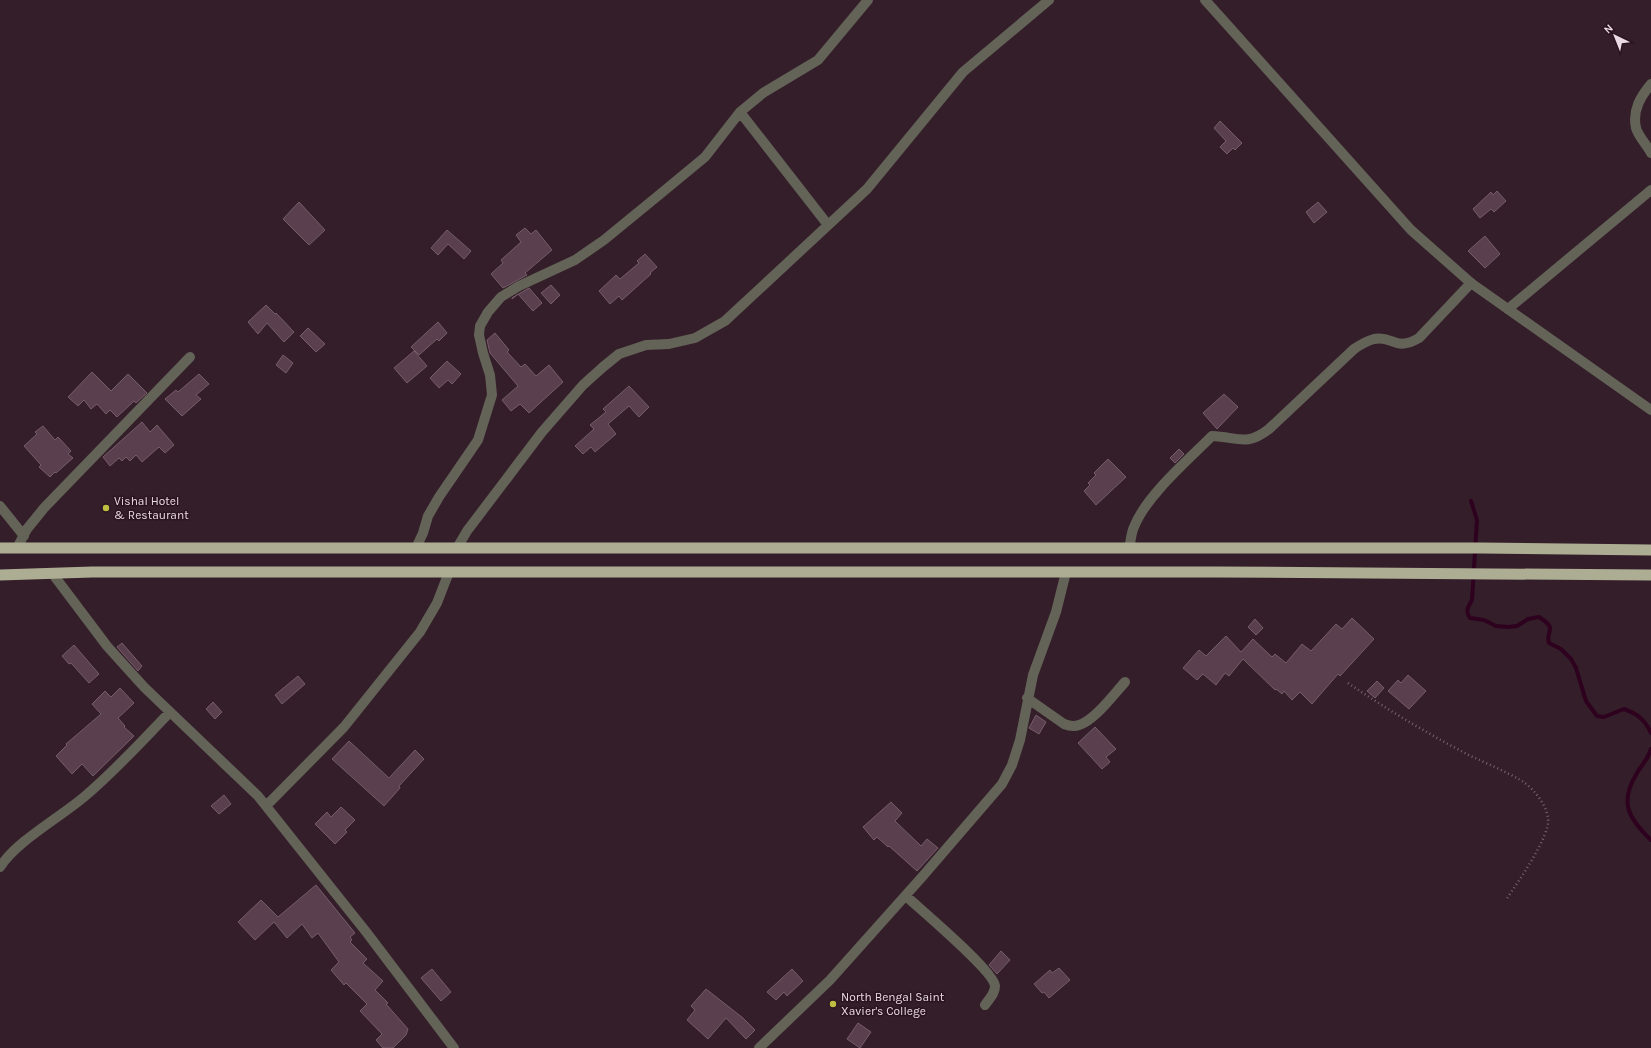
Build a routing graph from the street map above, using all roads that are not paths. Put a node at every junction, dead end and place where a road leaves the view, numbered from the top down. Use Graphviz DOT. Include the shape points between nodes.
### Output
graph roads {
  1 [pos="868,0"];
  2 [pos="1049,0"];
  3 [pos="1205,0"];
  4 [pos="1651,84"];
  5 [pos="740,112"];
  6 [pos="1651,152"];
  7 [pos="1651,190"];
  8 [pos="828,225"];
  9 [pos="1471,283"];
  10 [pos="1508,309"];
  11 [pos="190,357"];
  12 [pos="1651,410"];
  13 [pos="0,506"];
  14 [pos="24,536"];
  15 [pos="0,548"];
  16 [pos="16,548"];
  17 [pos="416,548"];
  18 [pos="456,548"];
  19 [pos="1129,548"];
  20 [pos="1651,550"];
  21 [pos="449,572"];
  22 [pos="1066,572"];
  23 [pos="52,573"];
  24 [pos="0,574"];
  25 [pos="1651,574"];
  26 [pos="1125,682"];
  27 [pos="1027,698"];
  28 [pos="170,712"];
  29 [pos="266,806"];
  30 [pos="0,867"];
  31 [pos="906,896"];
  32 [pos="985,1005"];
  33 [pos="454,1048"];
  34 [pos="759,1048"];
  1 -- 5 [label="street" via="818,60 763,93"];
  2 -- 8 [label="street" via="963,72 867,189"];
  3 -- 9 [label="street" via="1411,230"];
  4 -- 6 [label="street" via="1640,98 1636,111 1636,128"];
  5 -- 8 [label="street"];
  5 -- 17 [label="street" via="705,157 604,240 575,260 502,297 488,312 480,326 479,335 490,375 492,395 481,432 428,516"];
  7 -- 10 [label="street"];
  8 -- 18 [label="street" via="725,321 695,338 669,344 646,345 620,354 603,367 583,385 542,432"];
  9 -- 10 [label="street"];
  9 -- 19 [label="street" via="1419,338 1409,344 1375,339 1354,349 1258,438 1249,440 1212,436 1150,500 1134,527"];
  10 -- 12 [label="street"];
  11 -- 14 [label="street" via="44,508"];
  13 -- 14 [label="street"];
  14 -- 16 [label="street"];
  15 -- 16 [label="highway"];
  16 -- 17 [label="highway"];
  17 -- 18 [label="highway"];
  18 -- 19 [label="highway"];
  19 -- 20 [label="highway"];
  21 -- 22 [label="highway"];
  21 -- 23 [label="highway"];
  21 -- 29 [label="street" via="437,603 420,632 344,726"];
  22 -- 25 [label="highway"];
  22 -- 27 [label="street" via="1056,612"];
  23 -- 24 [label="highway"];
  23 -- 28 [label="street" via="107,646"];
  26 -- 27 [label="street" via="1087,722 1079,726 1064,724"];
  27 -- 31 [label="street" via="1020,740 1012,765 1002,784"];
  28 -- 29 [label="street"];
  28 -- 30 [label="street" via="108,776 19,848"];
  29 -- 33 [label="street"];
  31 -- 32 [label="street" via="988,973 995,988"];
  31 -- 34 [label="street" via="830,980"];
}
